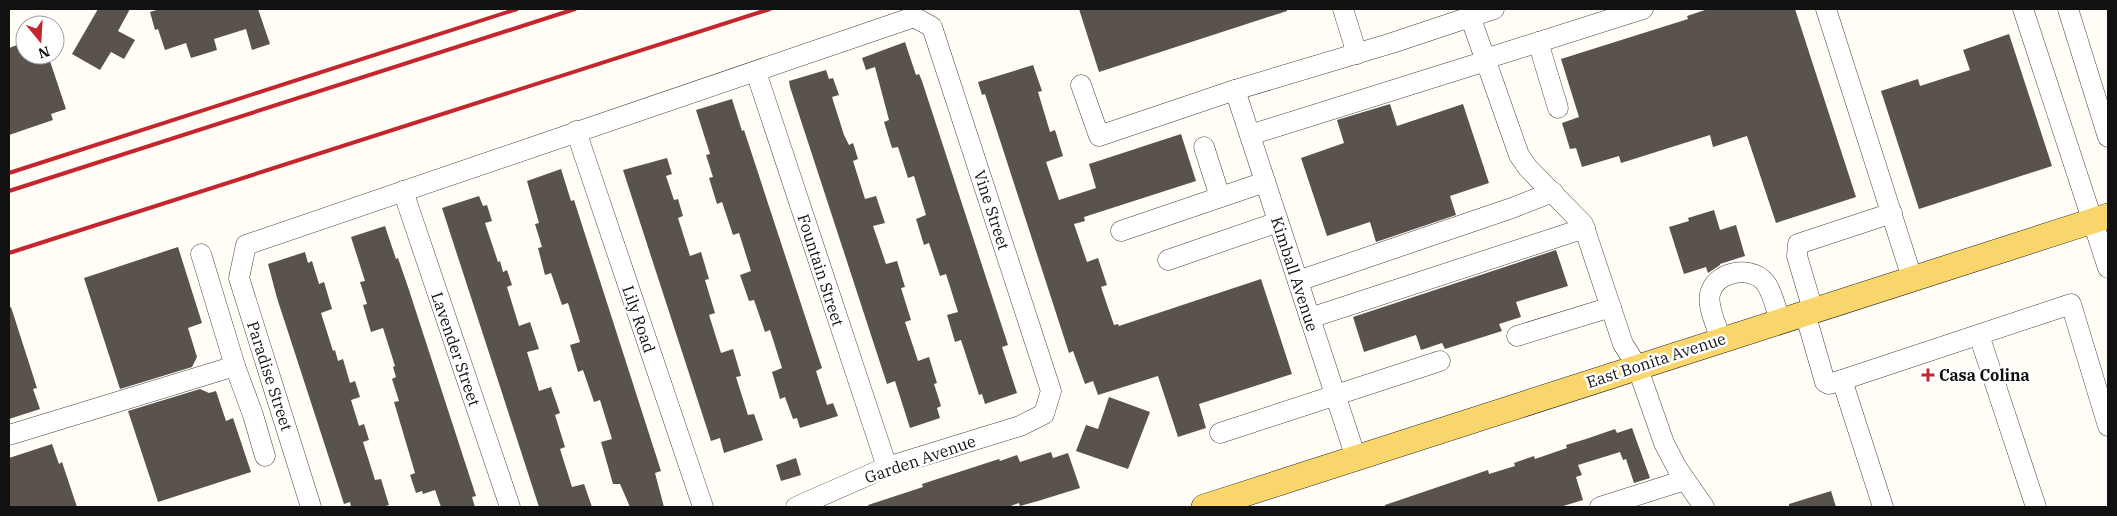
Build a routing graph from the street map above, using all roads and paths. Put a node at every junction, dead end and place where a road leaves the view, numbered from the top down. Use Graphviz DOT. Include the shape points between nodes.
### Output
graph roads {
  1 [pos="1343,9"];
  2 [pos="1494,9"];
  3 [pos="1643,9"];
  4 [pos="1826,9"];
  5 [pos="2023,9"];
  6 [pos="2068,9"];
  7 [pos="1470,16"];
  8 [pos="1538,42"];
  9 [pos="1357,54"];
  10 [pos="1485,60"];
  11 [pos="756,72"];
  12 [pos="1081,85"];
  13 [pos="1235,90"];
  14 [pos="1558,108"];
  15 [pos="576,131"];
  16 [pos="1250,135"];
  17 [pos="2108,137"];
  18 [pos="1204,147"];
  19 [pos="1265,182"];
  20 [pos="403,191"];
  21 [pos="1553,192"];
  22 [pos="1220,198"];
  23 [pos="1892,213"];
  24 [pos="2100,218"];
  25 [pos="1278,222"];
  26 [pos="1585,228"];
  27 [pos="1121,231"];
  28 [pos="201,254"];
  29 [pos="1168,260"];
  30 [pos="2108,268"];
  31 [pos="1912,278"];
  32 [pos="1298,281"];
  33 [pos="1611,307"];
  34 [pos="1809,311"];
  35 [pos="1310,318"];
  36 [pos="1780,320"];
  37 [pos="1980,335"];
  38 [pos="1517,336"];
  39 [pos="1721,339"];
  40 [pos="1440,361"];
  41 [pos="235,366"];
  42 [pos="1637,366"];
  43 [pos="1842,380"];
  44 [pos="2103,389"];
  45 [pos="1335,396"];
  46 [pos="1044,414"];
  47 [pos="2108,426"];
  48 [pos="1220,433"];
  49 [pos="9,435"];
  50 [pos="265,456"];
  51 [pos="1356,458"];
  52 [pos="887,468"];
  53 [pos="1685,480"];
  54 [pos="311,507"];
  55 [pos="510,507"];
  56 [pos="703,507"];
  57 [pos="802,507"];
  58 [pos="1204,507"];
  59 [pos="1600,507"];
  60 [pos="1704,507"];
  61 [pos="1883,507"];
  62 [pos="2036,507"];
  1 -- 9 [label="street"];
  2 -- 7 [label="street"];
  3 -- 8 [label="street"];
  4 -- 23 [label="street"];
  5 -- 24 [label="street"];
  6 -- 17 [label="street"];
  7 -- 9 [label="street"];
  7 -- 10 [label="street"];
  8 -- 10 [label="street"];
  8 -- 14 [label="street"];
  9 -- 13 [label="street"];
  10 -- 16 [label="street"];
  10 -- 21 [label="street" via="1519,155"];
  11 -- 15 [label="street"];
  11 -- 46 [label="street, Vine Street" via="914,16 932,27 1051,390"];
  11 -- 52 [label="street, Fountain Street"];
  12 -- 13 [label="street" via="1099,136"];
  13 -- 16 [label="street, Kimball Avenue"];
  15 -- 20 [label="street"];
  15 -- 56 [label="street, Lily Road"];
  16 -- 19 [label="street, Kimball Avenue"];
  18 -- 22 [label="street"];
  19 -- 22 [label="street"];
  19 -- 25 [label="street, Kimball Avenue"];
  20 -- 54 [label="street, Paradise Street" via="246,245 239,278"];
  20 -- 55 [label="street, Lavender Street"];
  21 -- 26 [label="street"];
  21 -- 32 [label="street"];
  22 -- 27 [label="street"];
  23 -- 31 [label="street"];
  23 -- 34 [label="street" via="1798,244 1797,256"];
  24 -- 30 [label="street"];
  24 -- 31 [label="main road, East Bonita Avenue"];
  25 -- 29 [label="street"];
  25 -- 32 [label="street, Kimball Avenue"];
  26 -- 33 [label="street"];
  26 -- 35 [label="street"];
  28 -- 41 [label="street"];
  31 -- 34 [label="main road, East Bonita Avenue"];
  32 -- 35 [label="street, Kimball Avenue"];
  33 -- 38 [label="street"];
  33 -- 42 [label="street" via="1623,344"];
  34 -- 36 [label="main road, East Bonita Avenue"];
  34 -- 43 [label="street" via="1825,382"];
  35 -- 45 [label="street, Kimball Avenue"];
  36 -- 39 [label="main road, East Bonita Avenue"];
  36 -- 39 [label="street" via="1764,282 1755,275 1735,273 1714,286 1710,296"];
  37 -- 43 [label="street"];
  37 -- 44 [label="street" via="2071,304"];
  37 -- 62 [label="street"];
  39 -- 42 [label="main road, East Bonita Avenue"];
  40 -- 45 [label="street"];
  41 -- 49 [label="street"];
  41 -- 50 [label="street"];
  42 -- 51 [label="main road, East Bonita Avenue"];
  42 -- 53 [label="street" via="1664,443"];
  43 -- 61 [label="street"];
  44 -- 47 [label="street"];
  45 -- 48 [label="street"];
  45 -- 51 [label="street, Kimball Avenue"];
  46 -- 52 [label="street, Garden Avenue" via="1020,426"];
  51 -- 58 [label="main road, East Bonita Avenue"];
  52 -- 57 [label="street, Garden Avenue"];
  53 -- 59 [label="street"];
  53 -- 60 [label="street"];
}
